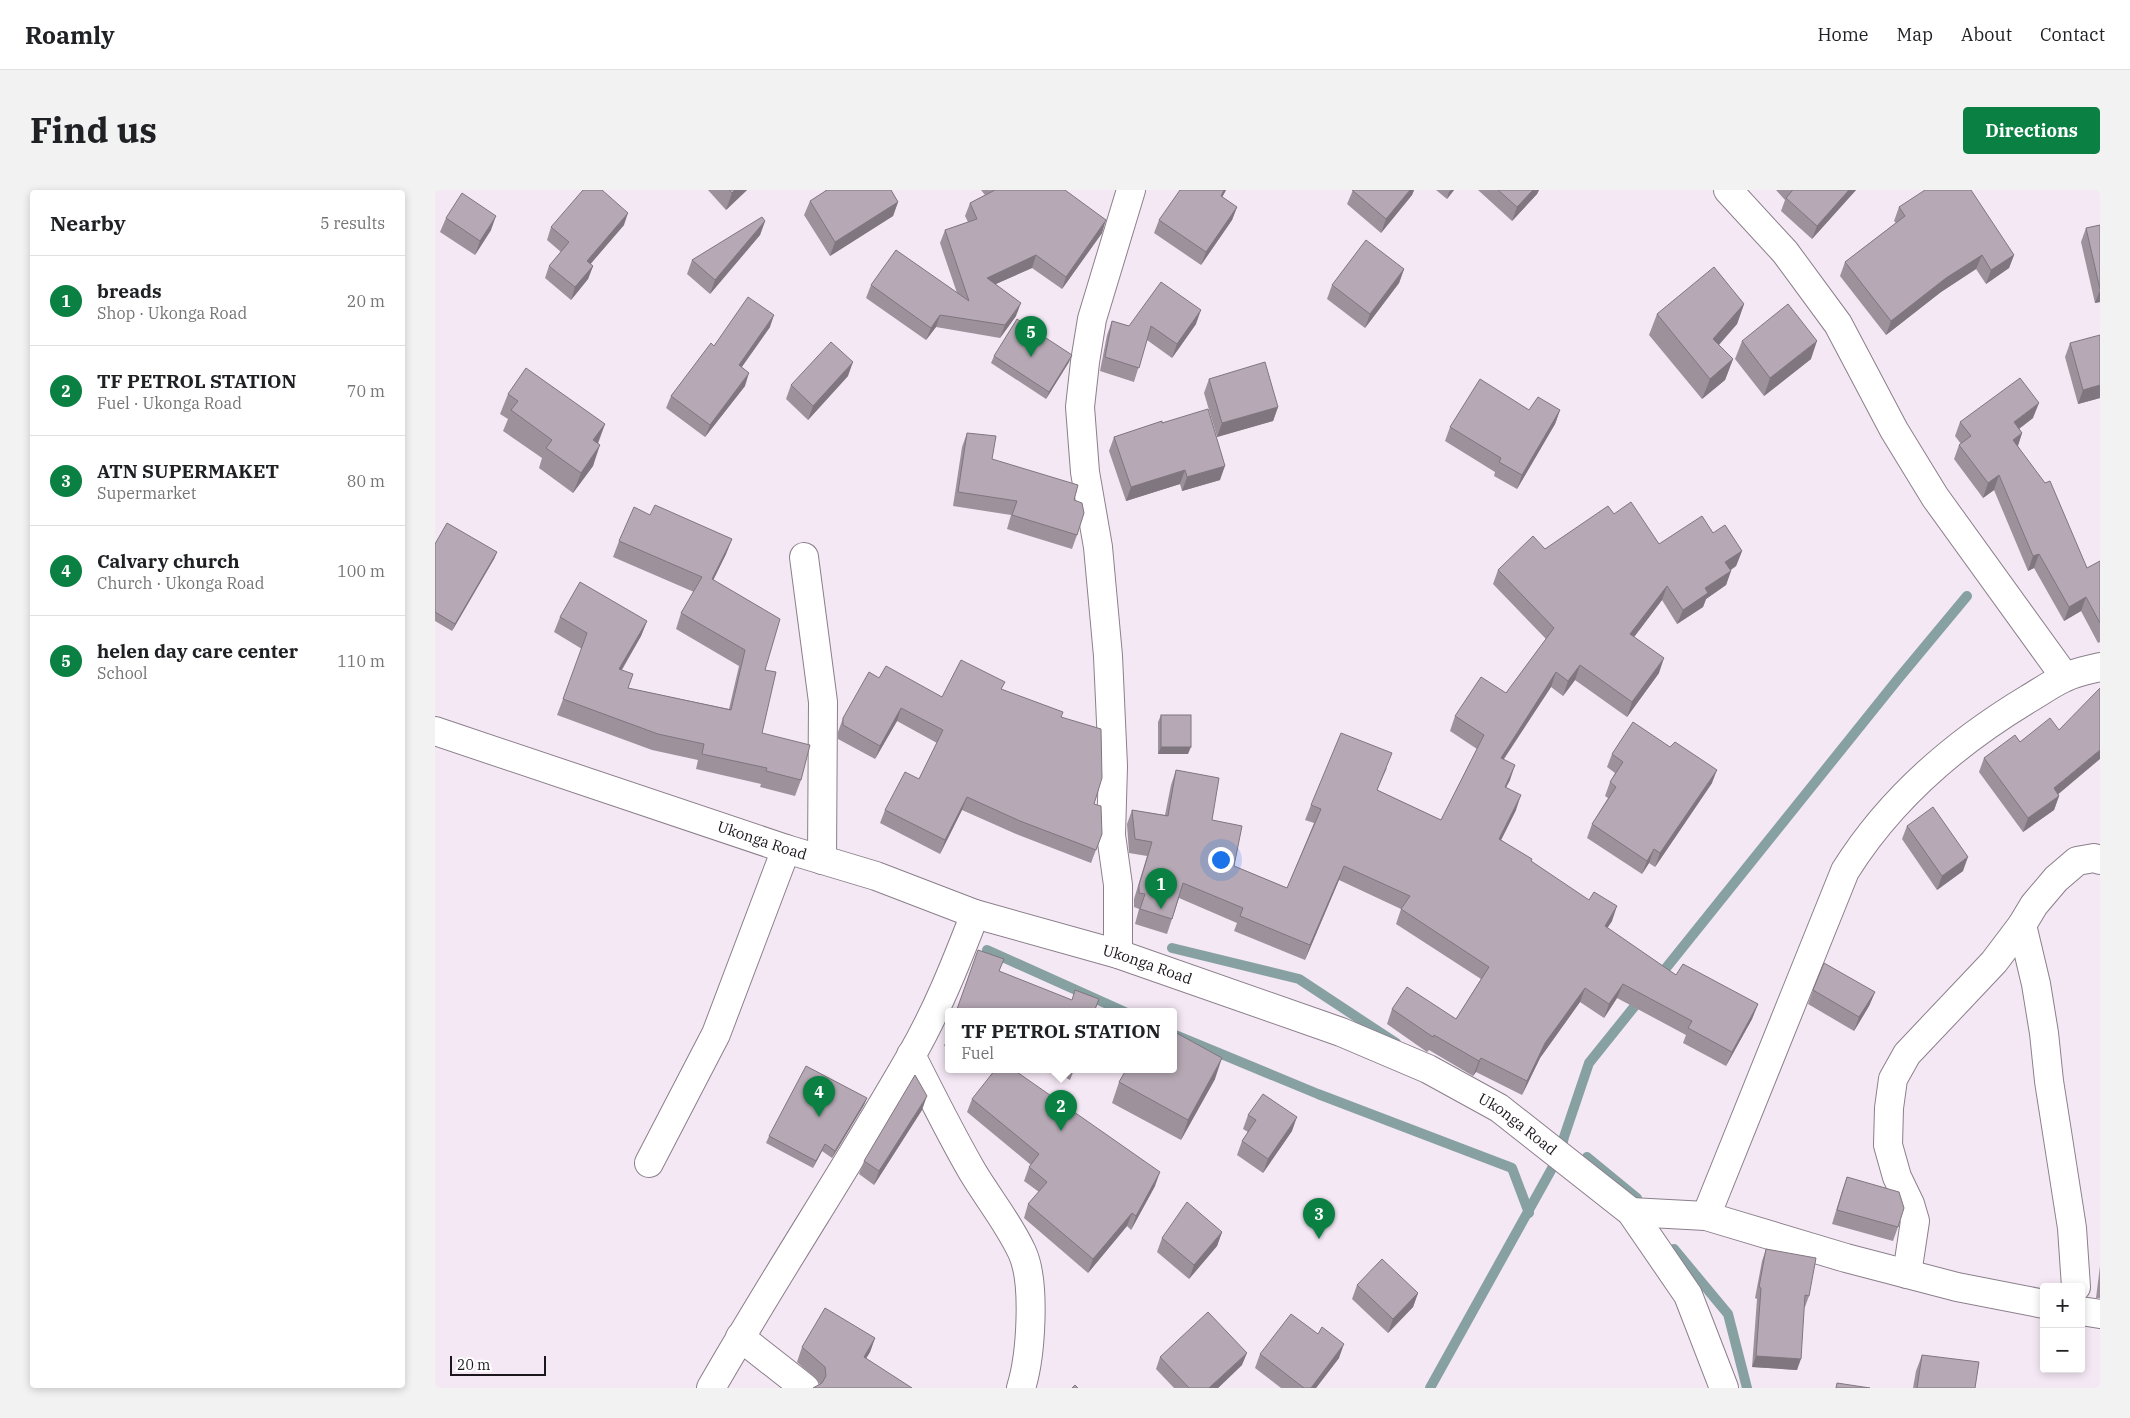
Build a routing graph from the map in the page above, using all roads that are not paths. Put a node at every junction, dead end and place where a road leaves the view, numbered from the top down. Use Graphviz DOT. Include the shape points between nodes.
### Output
graph roads {
  1 [pos="1110,190"];
  2 [pos="1727,190"];
  3 [pos="1128,202"];
  4 [pos="804,557"];
  5 [pos="2100,667"];
  6 [pos="2065,677"];
  7 [pos="435,731"];
  8 [pos="785,849"];
  9 [pos="822,860"];
  10 [pos="2100,860"];
  11 [pos="975,914"];
  12 [pos="2022,925"];
  13 [pos="1118,954"];
  14 [pos="911,1055"];
  15 [pos="649,1163"];
  16 [pos="1631,1212"];
  17 [pos="1706,1216"];
  18 [pos="1907,1274"];
  19 [pos="2076,1283"];
  20 [pos="2040,1303"];
  21 [pos="2085,1312"];
  22 [pos="2100,1314"];
  23 [pos="740,1337"];
  24 [pos="711,1388"];
  25 [pos="805,1388"];
  26 [pos="1021,1388"];
  27 [pos="1724,1388"];
  1 -- 3 [label="street"];
  2 -- 6 [label="street" via="1785,252 1838,324 1893,430 1935,497"];
  3 -- 13 [label="street" via="1092,318 1080,407 1085,472 1099,547 1107,647 1113,766 1111,835 1118,885"];
  4 -- 9 [label="street" via="823,702"];
  5 -- 6 [label="street"];
  6 -- 17 [label="street" via="1998,717 1937,764 1863,843 1845,871"];
  7 -- 8 [label="street, Ukonga Road"];
  8 -- 9 [label="street, Ukonga Road"];
  8 -- 15 [label="street" via="717,1034"];
  9 -- 11 [label="street, Ukonga Road" via="876,876"];
  10 -- 12 [label="street" via="2077,861 2050,886"];
  11 -- 13 [label="street, Ukonga Road"];
  11 -- 14 [label="street" via="950,978"];
  12 -- 18 [label="street" via="1994,962 1907,1054 1893,1080 1888,1146 1915,1221"];
  12 -- 19 [label="street" via="2044,1033 2072,1228"];
  13 -- 16 [label="street, Ukonga Road" via="1341,1032 1428,1070 1499,1108"];
  14 -- 23 [label="street"];
  14 -- 26 [label="street" via="972,1172 1006,1221 1023,1254 1029,1280 1030,1314 1026,1372"];
  16 -- 17 [label="street"];
  16 -- 27 [label="street, Ukonga Road" via="1687,1296"];
  17 -- 18 [label="street"];
  18 -- 20 [label="street" via="1957,1288"];
  21 -- 22 [label="street"];
  23 -- 24 [label="street"];
  23 -- 25 [label="street"];
}
